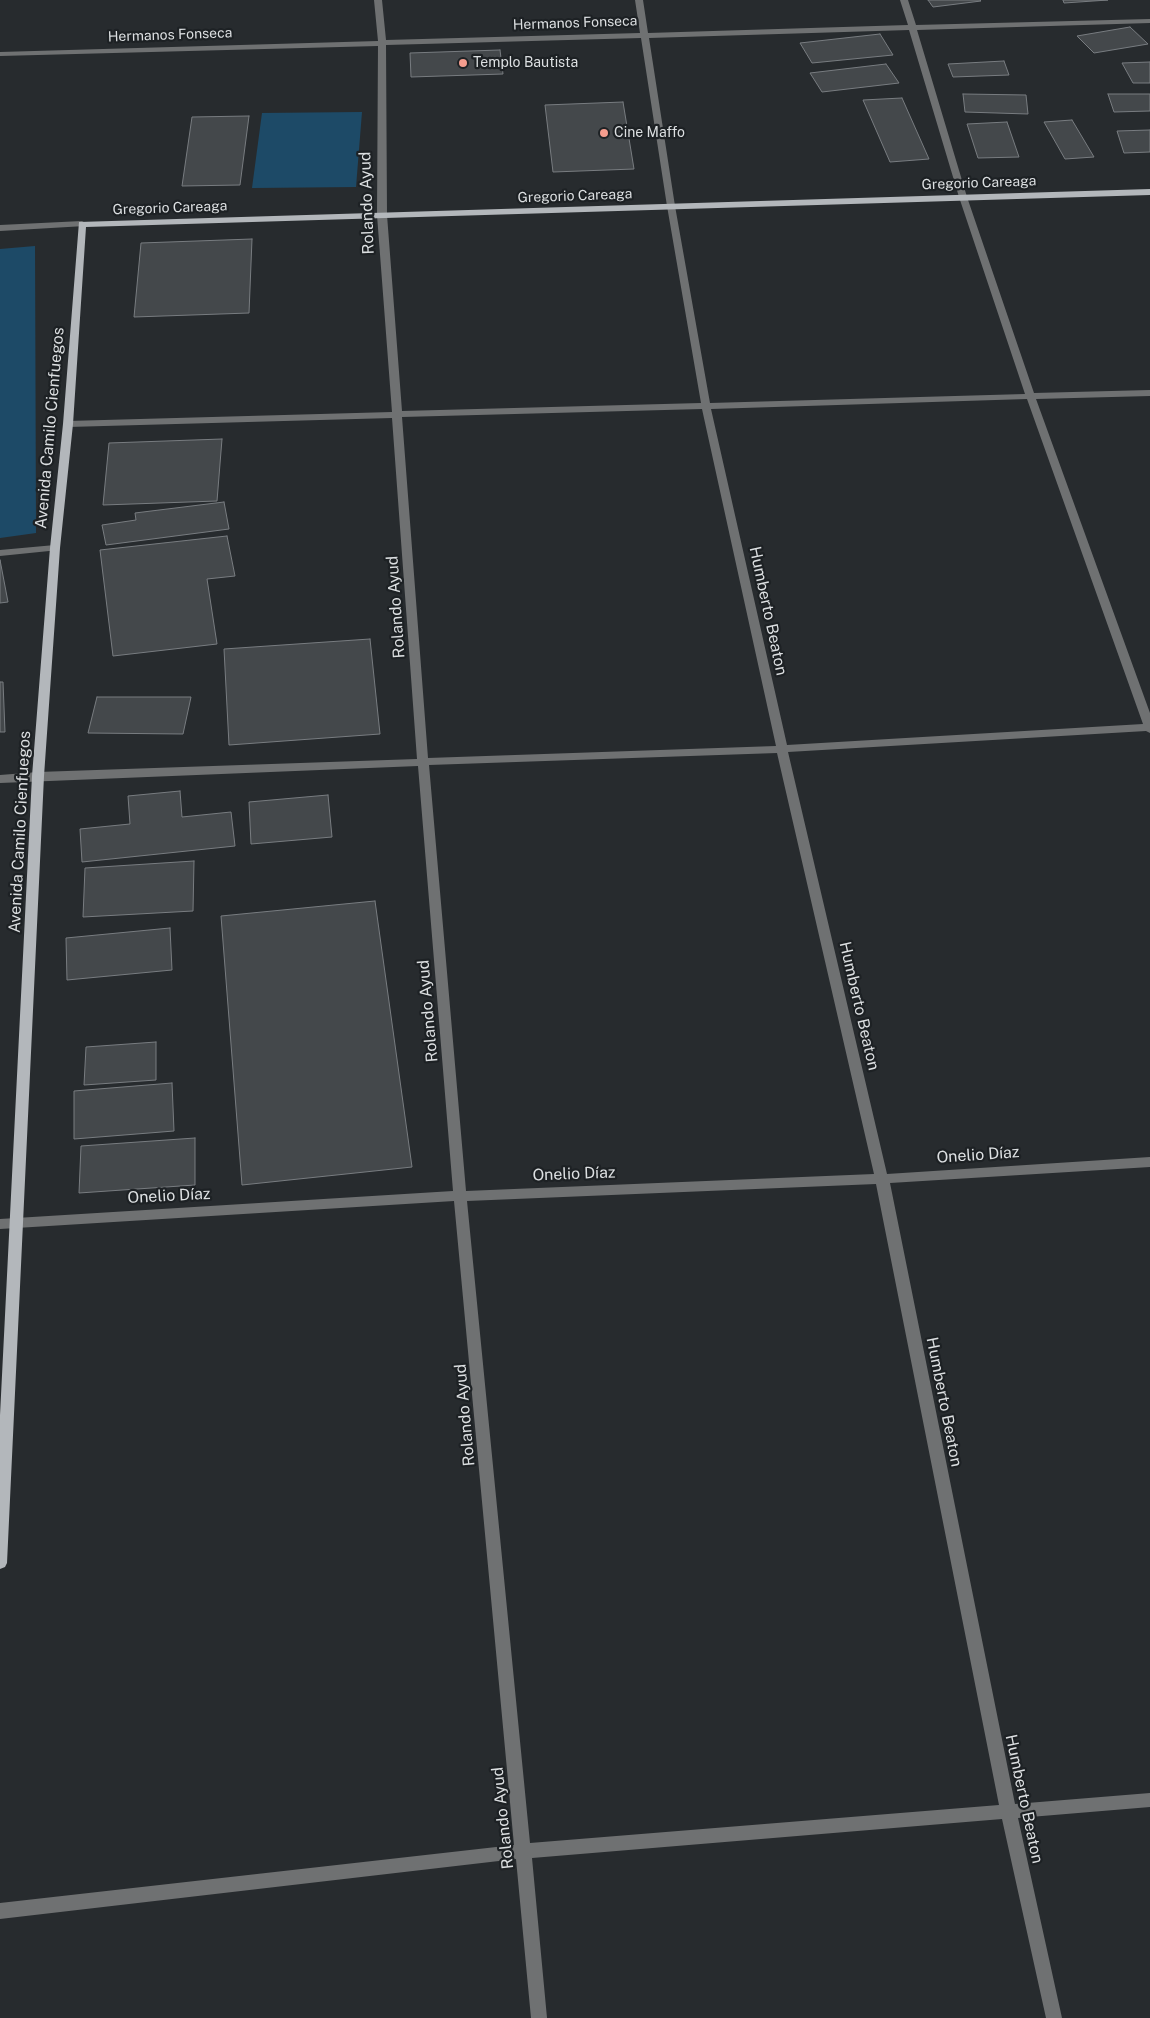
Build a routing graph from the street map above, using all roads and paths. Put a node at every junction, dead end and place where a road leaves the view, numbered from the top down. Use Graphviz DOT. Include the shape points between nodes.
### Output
graph roads {
  1 [pos="378,0"];
  2 [pos="639,0"];
  3 [pos="904,0"];
  4 [pos="1150,21"];
  5 [pos="913,27"];
  6 [pos="644,35"];
  7 [pos="382,43"];
  8 [pos="0,54"];
  9 [pos="1150,192"];
  10 [pos="963,198"];
  11 [pos="671,206"];
  12 [pos="382,215"];
  13 [pos="82,224"];
  14 [pos="0,228"];
  15 [pos="1150,393"];
  16 [pos="1030,395"];
  17 [pos="706,406"];
  18 [pos="397,414"];
  19 [pos="68,424"];
  20 [pos="55,548"];
  21 [pos="0,554"];
  22 [pos="1150,728"];
  23 [pos="782,749"];
  24 [pos="424,763"];
  25 [pos="38,776"];
  26 [pos="0,779"];
  27 [pos="1150,1162"];
  28 [pos="882,1179"];
  29 [pos="460,1196"];
  30 [pos="18,1223"];
  31 [pos="0,1224"];
  32 [pos="0,1563"];
  33 [pos="1150,1800"];
  34 [pos="1010,1813"];
  35 [pos="523,1851"];
  36 [pos="0,1911"];
  37 [pos="539,2018"];
  38 [pos="1054,2018"];
  1 -- 7 [label="street, Rolando Ayud"];
  2 -- 6 [label="street, Humberto Beaton"];
  3 -- 5 [label="street"];
  4 -- 5 [label="street, Hermanos Fonseca"];
  5 -- 6 [label="street, Hermanos Fonseca"];
  5 -- 10 [label="street"];
  6 -- 7 [label="street, Hermanos Fonseca"];
  6 -- 11 [label="street, Humberto Beaton"];
  7 -- 8 [label="street, Hermanos Fonseca"];
  7 -- 12 [label="street, Rolando Ayud"];
  9 -- 10 [label="main road, Gregorio Careaga"];
  10 -- 11 [label="main road, Gregorio Careaga"];
  10 -- 16 [label="street"];
  11 -- 12 [label="main road, Gregorio Careaga"];
  11 -- 17 [label="street, Humberto Beaton"];
  12 -- 13 [label="main road, Gregorio Careaga"];
  12 -- 18 [label="street, Rolando Ayud"];
  13 -- 14 [label="street, Gregorio Careaga"];
  13 -- 19 [label="main road, Avenida Camilo Cienfuegos"];
  15 -- 16 [label="street"];
  16 -- 17 [label="street"];
  16 -- 22 [label="street"];
  17 -- 18 [label="street"];
  17 -- 23 [label="street, Humberto Beaton"];
  18 -- 19 [label="street"];
  18 -- 24 [label="street, Rolando Ayud"];
  19 -- 20 [label="main road, Avenida Camilo Cienfuegos"];
  20 -- 21 [label="street"];
  20 -- 25 [label="main road, Avenida Camilo Cienfuegos"];
  22 -- 23 [label="street"];
  23 -- 24 [label="street"];
  23 -- 28 [label="street, Humberto Beaton"];
  24 -- 25 [label="street"];
  24 -- 29 [label="street, Rolando Ayud"];
  25 -- 26 [label="street"];
  25 -- 30 [label="main road, Avenida Camilo Cienfuegos"];
  27 -- 28 [label="street, Onelio Díaz"];
  28 -- 29 [label="street, Onelio Díaz"];
  28 -- 34 [label="street, Humberto Beaton"];
  29 -- 30 [label="street, Onelio Díaz"];
  29 -- 35 [label="street, Rolando Ayud"];
  30 -- 31 [label="street, Onelio Díaz"];
  30 -- 32 [label="main road, Avenida Camilo Cienfuegos"];
  33 -- 34 [label="street"];
  34 -- 35 [label="street"];
  34 -- 38 [label="street, Humberto Beaton"];
  35 -- 36 [label="street"];
  35 -- 37 [label="street, Rolando Ayud"];
}
